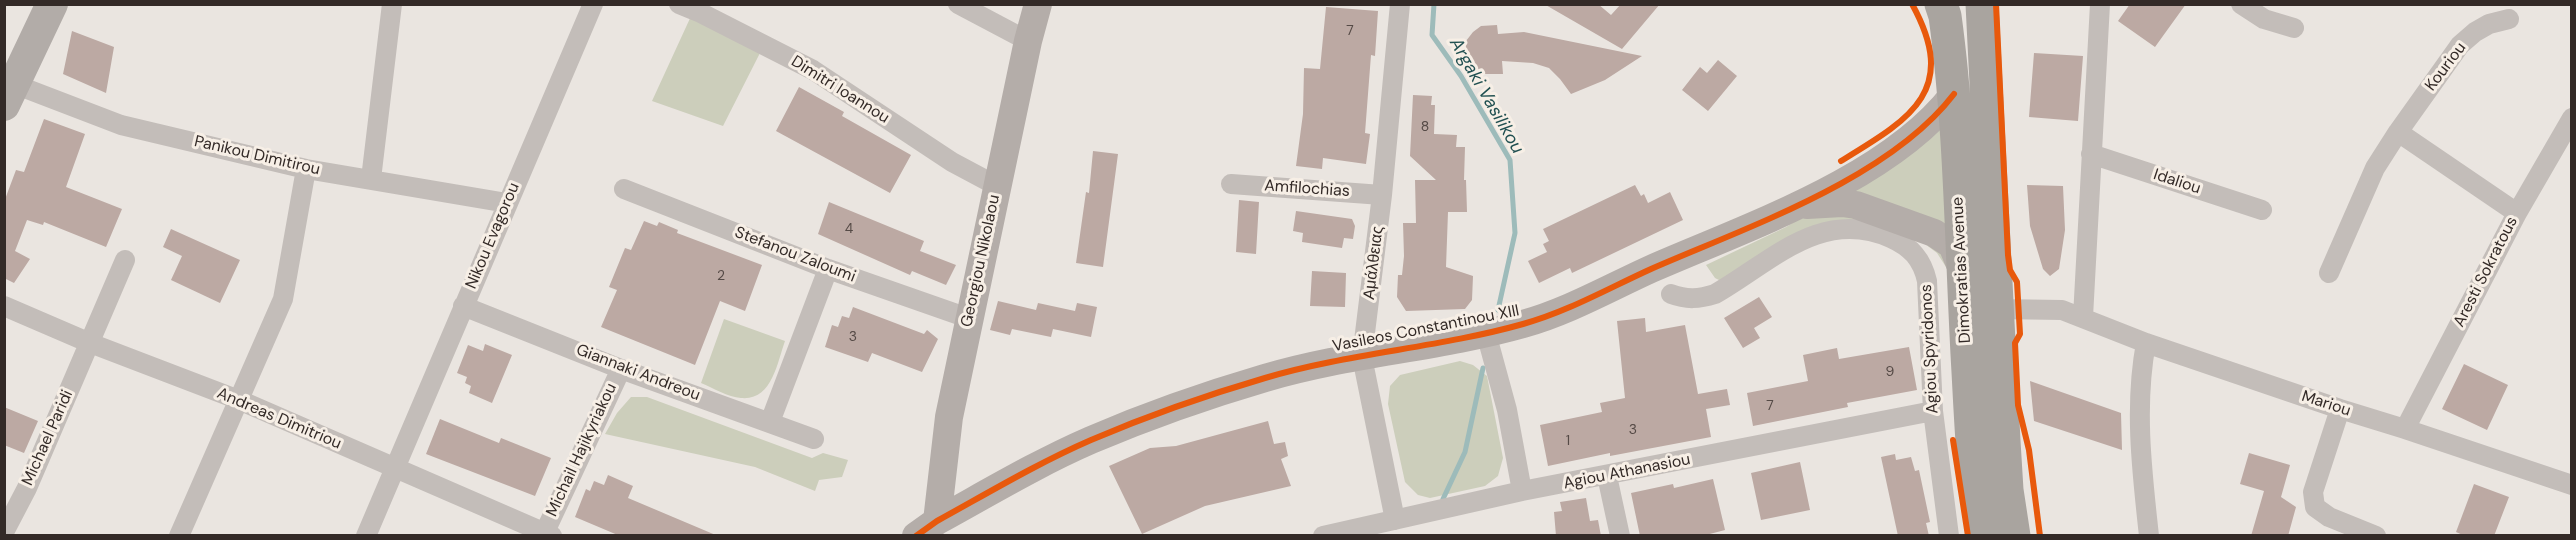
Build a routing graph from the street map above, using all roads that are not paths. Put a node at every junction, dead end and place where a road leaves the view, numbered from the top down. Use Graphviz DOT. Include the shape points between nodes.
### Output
graph roads {
  1 [pos="52,4"];
  2 [pos="392,4"];
  3 [pos="593,4"];
  4 [pos="679,4"];
  5 [pos="958,4"];
  6 [pos="1038,4"];
  7 [pos="1400,4"];
  8 [pos="1941,4"];
  9 [pos="1982,4"];
  10 [pos="2100,4"];
  11 [pos="2241,4"];
  12 [pos="2509,19"];
  13 [pos="2294,28"];
  14 [pos="1028,41"];
  15 [pos="1954,94"];
  16 [pos="9,95"];
  17 [pos="2571,118"];
  18 [pos="2398,132"];
  19 [pos="2091,154"];
  20 [pos="306,169"];
  21 [pos="371,179"];
  22 [pos="1231,184"];
  23 [pos="997,186"];
  24 [pos="624,189"];
  25 [pos="1382,195"];
  26 [pos="507,204"];
  27 [pos="1797,206"];
  28 [pos="2262,210"];
  29 [pos="2517,213"];
  30 [pos="125,260"];
  31 [pos="828,269"];
  32 [pos="1962,269"];
  33 [pos="2329,273"];
  34 [pos="1671,294"];
  35 [pos="4,306"];
  36 [pos="464,306"];
  37 [pos="1996,309"];
  38 [pos="2083,317"];
  39 [pos="968,318"];
  40 [pos="1486,333"];
  41 [pos="90,343"];
  42 [pos="2146,343"];
  43 [pos="1362,357"];
  44 [pos="621,369"];
  45 [pos="239,400"];
  46 [pos="2340,410"];
  47 [pos="1932,411"];
  48 [pos="770,422"];
  49 [pos="2405,429"];
  50 [pos="814,439"];
  51 [pos="395,469"];
  52 [pos="1607,476"];
  53 [pos="2571,485"];
  54 [pos="1522,491"];
  55 [pos="1395,520"];
  56 [pos="926,528"];
  57 [pos="4,532"];
  58 [pos="546,534"];
  59 [pos="179,536"];
  60 [pos="366,536"];
  61 [pos="1323,536"];
  62 [pos="1620,536"];
  63 [pos="1949,536"];
  64 [pos="1983,536"];
  65 [pos="2014,536"];
  66 [pos="2149,536"];
  67 [pos="2376,536"];
  1 -- 16 [label="main road"];
  2 -- 21 [label="street"];
  3 -- 26 [label="street, Nikou Evagorou"];
  4 -- 23 [label="street, Dimitri Ioannou" via="813,70 952,162"];
  5 -- 14 [label="street"];
  6 -- 14 [label="street, Georgiou Nikolaou"];
  7 -- 25 [label="street, Αμάλθειας"];
  8 -- 15 [label="highway, Dimokratias Avenue"];
  9 -- 37 [label="highway, Dimokratias Avenue"];
  10 -- 19 [label="street"];
  11 -- 13 [label="street" via="2264,19"];
  12 -- 18 [label="street, Kouriou" via="2489,24 2460,45"];
  14 -- 23 [label="street, Georgiou Nikolaou"];
  15 -- 27 [label="street, Vasileos Constantinou XIII" via="1931,122 1907,141"];
  15 -- 32 [label="highway, Dimokratias Avenue"];
  16 -- 20 [label="street, Panikou Dimitirou"];
  17 -- 29 [label="street, Aresti Sokratous"];
  18 -- 29 [label="street"];
  18 -- 33 [label="street, Kouriou" via="2375,168"];
  19 -- 28 [label="street, Idaliou"];
  19 -- 38 [label="street"];
  20 -- 21 [label="street, Panikou Dimitirou"];
  20 -- 45 [label="street" via="283,299"];
  21 -- 26 [label="street, Panikou Dimitirou"];
  22 -- 25 [label="street, Amfilochias"];
  23 -- 39 [label="street, Georgiou Nikolaou"];
  24 -- 31 [label="street, Stefanou Zaloumi"];
  25 -- 43 [label="street, Αμάλθειας"];
  26 -- 36 [label="street, Nikou Evagorou"];
  27 -- 32 [label="street, Vasileos Constantinou XIII" via="1842,203 1871,208 1945,238 1956,251"];
  27 -- 40 [label="street, Vasileos Constantinou XIII" via="1549,315"];
  29 -- 49 [label="street, Aresti Sokratous"];
  30 -- 41 [label="street, Michael Paridi"];
  31 -- 39 [label="street, Stefanou Zaloumi"];
  31 -- 48 [label="street"];
  32 -- 64 [label="highway, Dimokratias Avenue" via="1975,486"];
  34 -- 47 [label="street, Agiou Spyridonos" via="1685,299 1715,294 1802,239 1820,232 1876,231 1909,247 1924,266"];
  35 -- 41 [label="street, Andreas Dimitriou"];
  36 -- 44 [label="street, Giannaki Andreou"];
  36 -- 51 [label="street, Nikou Evagorou"];
  37 -- 38 [label="street, Mariou" via="2047,308"];
  37 -- 65 [label="highway, Dimokratias Avenue" via="2007,490"];
  38 -- 42 [label="street, Mariou"];
  39 -- 56 [label="street, Georgiou Nikolaou"];
  40 -- 43 [label="street, Vasileos Constantinou XIII"];
  40 -- 54 [label="street" via="1507,410"];
  41 -- 45 [label="street, Andreas Dimitriou"];
  41 -- 57 [label="street, Michael Paridi"];
  42 -- 46 [label="street, Mariou"];
  42 -- 66 [label="street" via="2139,405"];
  43 -- 55 [label="street, Αμάλθειας"];
  43 -- 56 [label="street, Vasileos Constantinou XIII" via="1312,364 1262,379 1091,440"];
  44 -- 48 [label="street, Giannaki Andreou"];
  44 -- 58 [label="street, Michail Hajikyriakou"];
  45 -- 51 [label="street, Andreas Dimitriou"];
  45 -- 59 [label="street"];
  46 -- 49 [label="street, Mariou"];
  46 -- 67 [label="street" via="2313,492 2315,507 2328,517"];
  47 -- 52 [label="street, Agiou Athanasiou"];
  47 -- 63 [label="street, Agiou Spyridonos"];
  48 -- 50 [label="street, Giannaki Andreou"];
  49 -- 53 [label="street, Mariou"];
  51 -- 58 [label="street, Andreas Dimitriou"];
  51 -- 60 [label="street, Nikou Evagorou"];
  52 -- 54 [label="street, Agiou Athanasiou"];
  52 -- 62 [label="street"];
  54 -- 55 [label="street, Agiou Athanasiou"];
  55 -- 61 [label="street, Agiou Athanasiou"];
}
